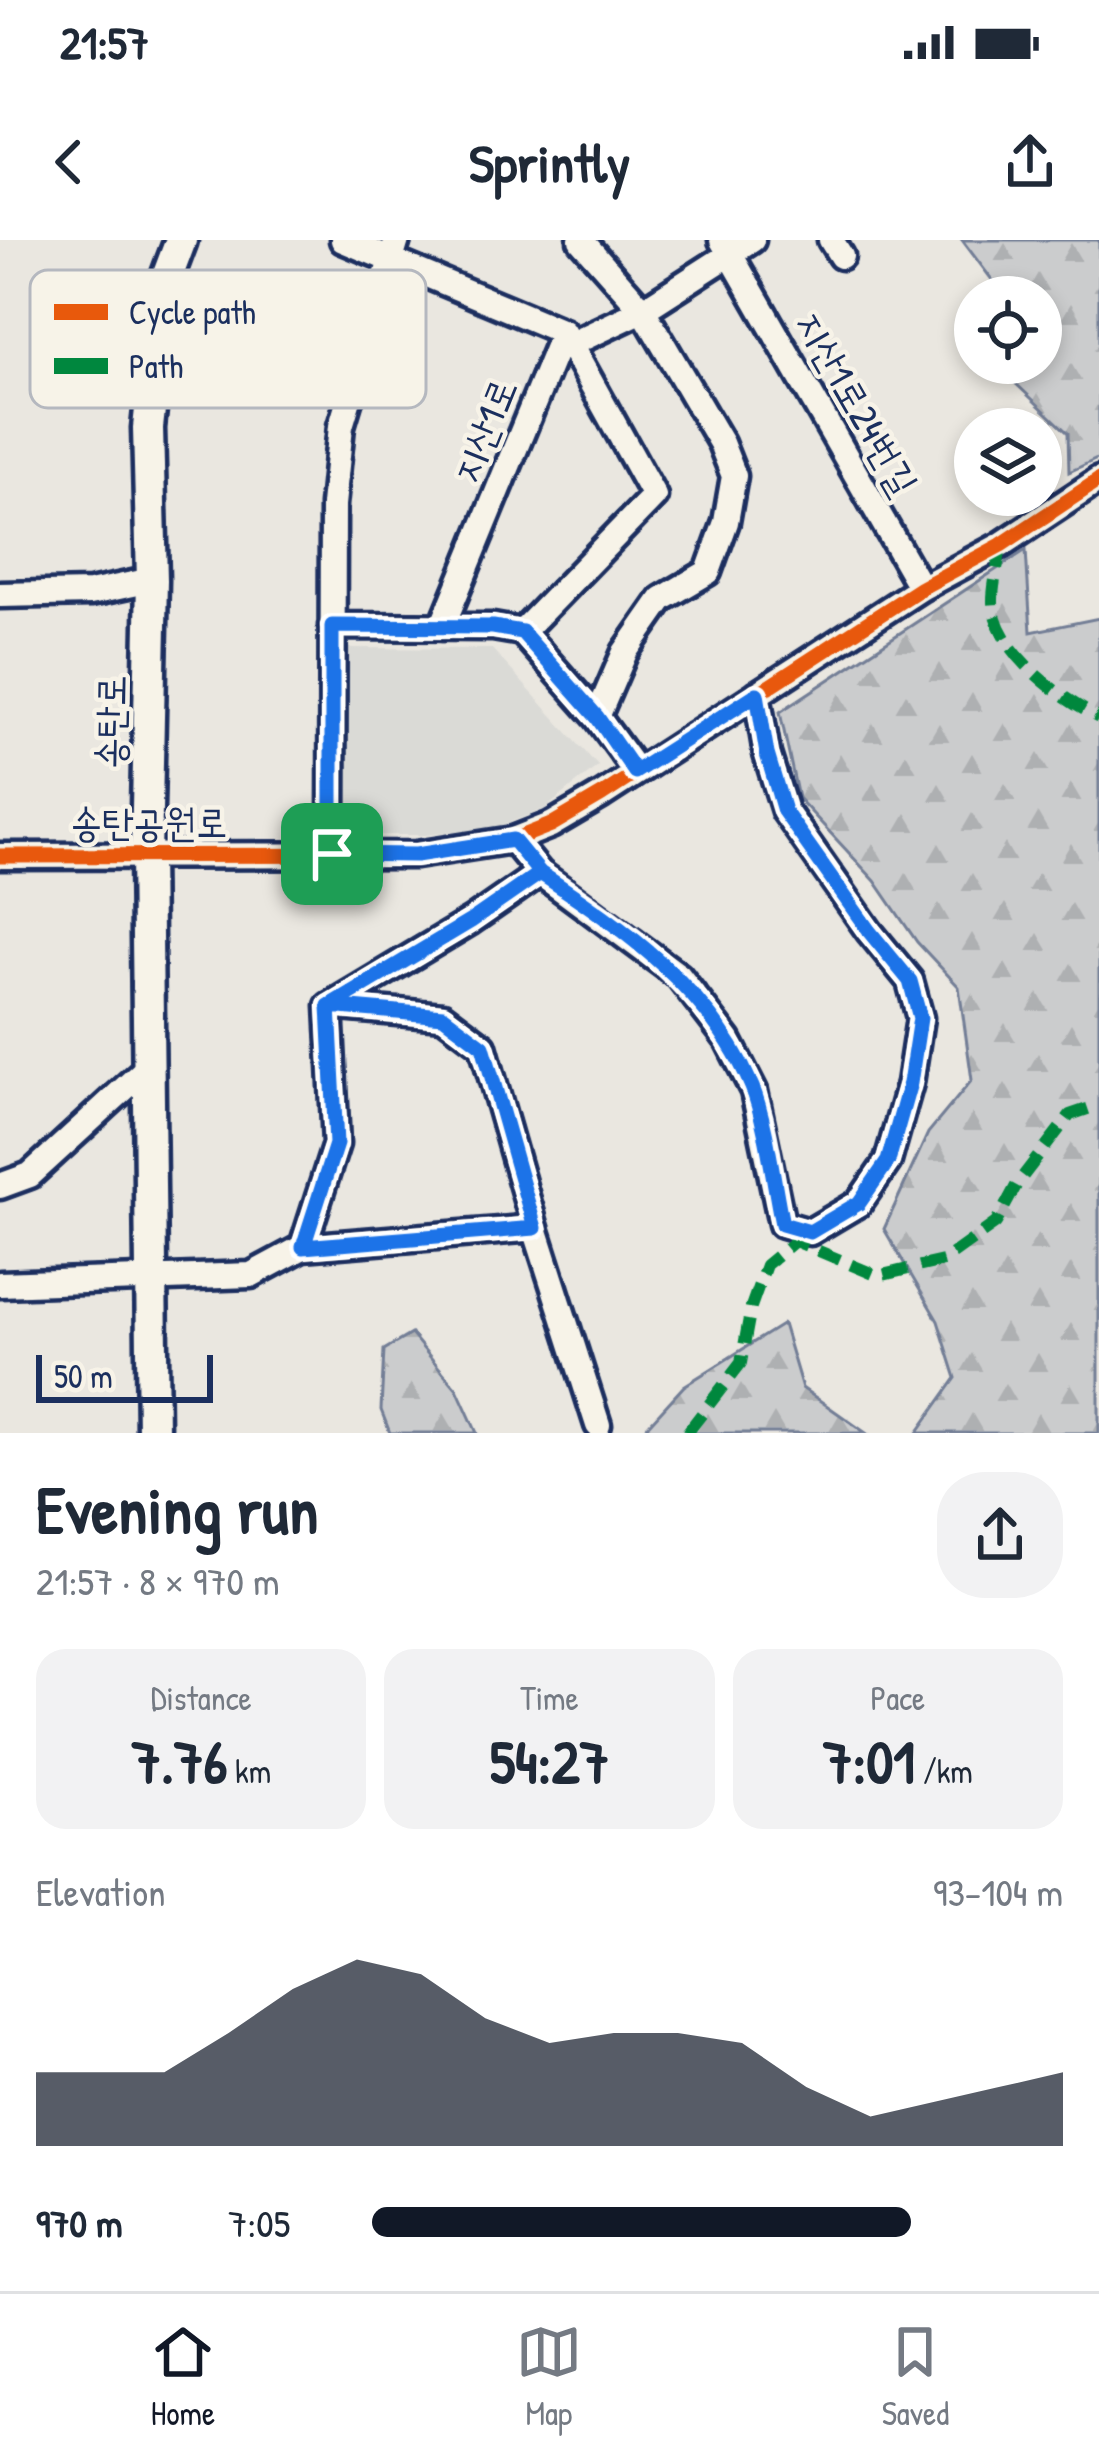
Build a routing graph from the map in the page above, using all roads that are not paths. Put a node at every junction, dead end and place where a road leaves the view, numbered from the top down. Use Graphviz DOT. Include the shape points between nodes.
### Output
graph roads {
  1 [pos="181,240"];
  2 [pos="343,240"];
  3 [pos="581,240"];
  4 [pos="735,245"];
  5 [pos="394,249"];
  6 [pos="170,270"];
  7 [pos="643,310"];
  8 [pos="566,339"];
  9 [pos="150,408"];
  10 [pos="346,408"];
  11 [pos="1099,480"];
  12 [pos="152,580"];
  13 [pos="921,588"];
  14 [pos="0,595"];
  15 [pos="332,626"];
  16 [pos="442,627"];
  17 [pos="522,632"];
  18 [pos="757,694"];
  19 [pos="597,717"];
  20 [pos="636,770"];
  21 [pos="513,840"];
  22 [pos="146,854"];
  23 [pos="332,854"];
  24 [pos="0,856"];
  25 [pos="540,873"];
  26 [pos="329,1006"];
  27 [pos="149,1066"];
  28 [pos="0,1186"];
  29 [pos="535,1228"];
  30 [pos="303,1247"];
  31 [pos="152,1281"];
  32 [pos="0,1284"];
  33 [pos="598,1425"];
  34 [pos="153,1433"];
  1 -- 6 [label="main road, 송탄로"];
  2 -- 5 [label="street"];
  3 -- 7 [label="street"];
  4 -- 7 [label="street, 지산1로24번길"];
  4 -- 13 [label="street, 지산1로24번길"];
  5 -- 8 [label="street"];
  7 -- 8 [label="street, 지산1로24번길"];
  7 -- 19 [label="street" via="734,476 708,572 662,599 625,652"];
  8 -- 16 [label="street, 지산1로"];
  8 -- 17 [label="street" via="654,496"];
  9 -- 12 [label="main road, 송탄로"];
  10 -- 15 [label="street" via="333,505"];
  11 -- 13 [label="street, 송탄공원로"];
  12 -- 14 [label="street" via="90,593"];
  12 -- 22 [label="main road, 송탄로"];
  13 -- 18 [label="street, 송탄공원로"];
  15 -- 16 [label="street"];
  15 -- 23 [label="street"];
  16 -- 17 [label="street"];
  17 -- 19 [label="street"];
  18 -- 20 [label="street, 송탄공원로"];
  18 -- 25 [label="street" via="784,811 910,981 920,1018 888,1161 859,1203 810,1232 782,1224 754,1091 728,1040 679,976"];
  19 -- 20 [label="street"];
  20 -- 21 [label="street, 송탄공원로"];
  21 -- 23 [label="street, 송탄공원로" via="416,855"];
  21 -- 25 [label="street"];
  22 -- 23 [label="street, 송탄공원로"];
  22 -- 24 [label="street, 송탄공원로"];
  22 -- 27 [label="main road, 송탄로"];
  25 -- 26 [label="street"];
  26 -- 29 [label="street" via="443,1016 483,1046"];
  26 -- 30 [label="street" via="336,1144"];
  27 -- 28 [label="street" via="30,1175"];
  27 -- 31 [label="main road, 송탄로"];
  29 -- 30 [label="street"];
  29 -- 33 [label="street"];
  30 -- 31 [label="street" via="251,1275"];
  31 -- 32 [label="street"];
  31 -- 34 [label="main road, 송탄로"];
}
